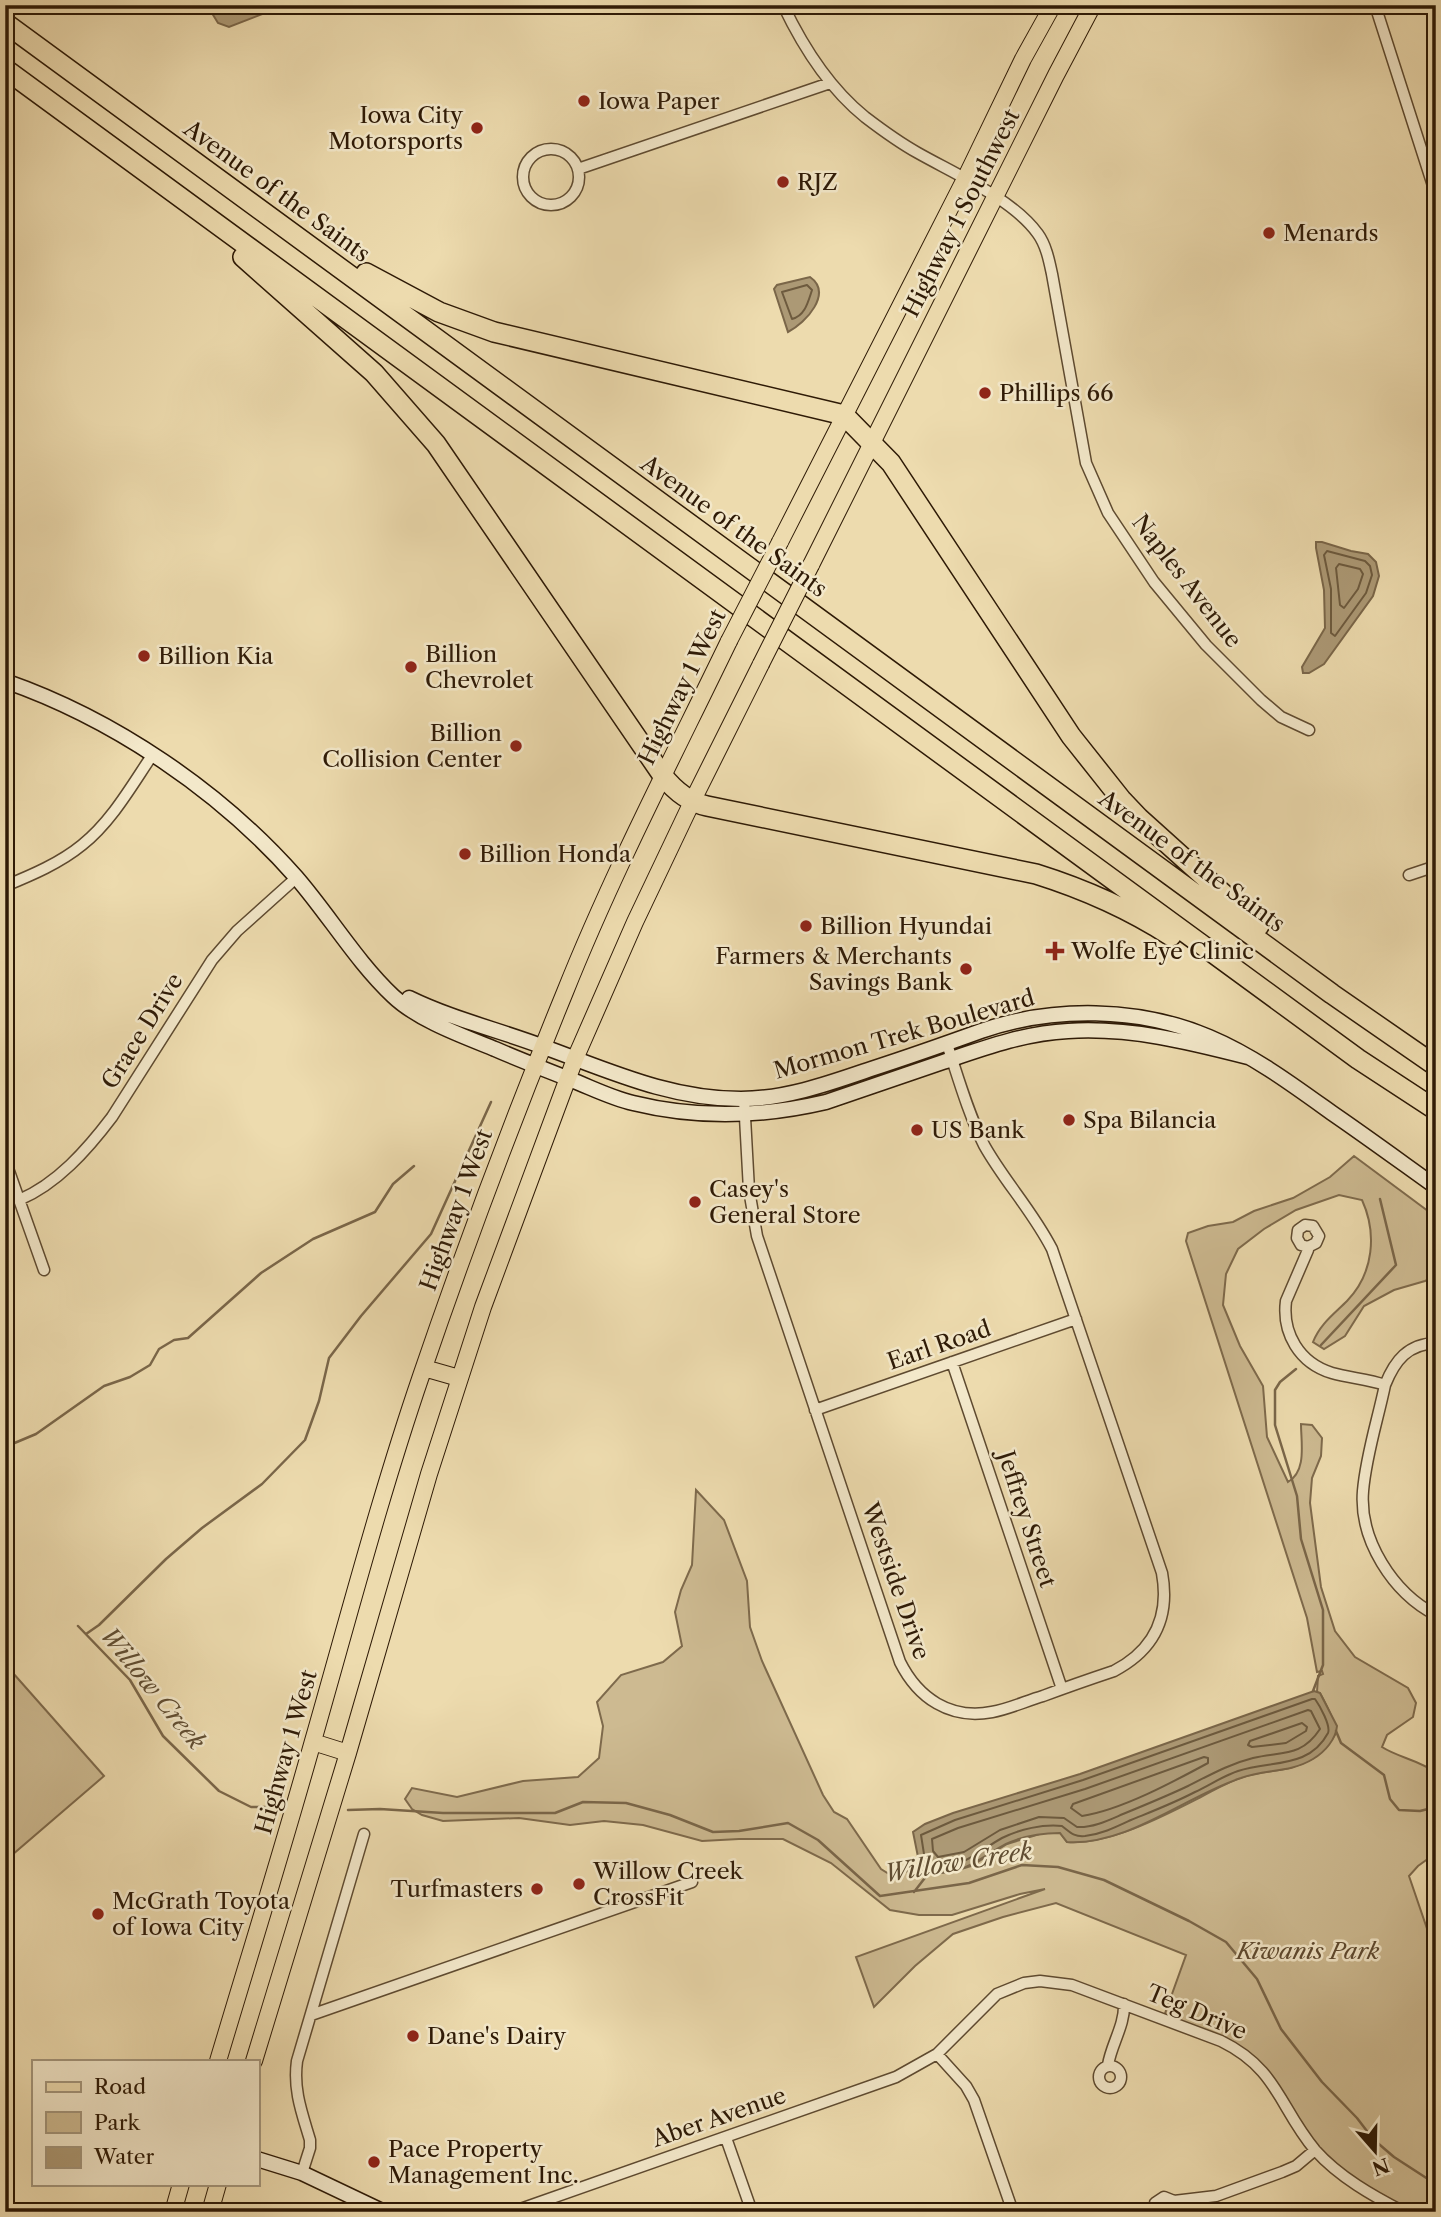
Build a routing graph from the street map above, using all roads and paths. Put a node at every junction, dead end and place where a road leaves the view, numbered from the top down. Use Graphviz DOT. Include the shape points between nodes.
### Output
graph roads {
  1 [pos="783,5"];
  2 [pos="1053,5"];
  3 [pos="1093,5"];
  4 [pos="1375,5"];
  5 [pos="5,23"];
  6 [pos="5,69"];
  7 [pos="831,83"];
  8 [pos="143,169"];
  9 [pos="578,169"];
  10 [pos="212,173"];
  11 [pos="965,179"];
  12 [pos="1436,195"];
  13 [pos="995,196"];
  14 [pos="845,415"];
  15 [pos="872,442"];
  16 [pos="5,681"];
  17 [pos="1309,730"];
  18 [pos="153,754"];
  19 [pos="663,776"];
  20 [pos="692,802"];
  21 [pos="1436,866"];
  22 [pos="1409,875"];
  23 [pos="296,878"];
  24 [pos="5,886"];
  25 [pos="377,980"];
  26 [pos="1311,1024"];
  27 [pos="1385,1032"];
  28 [pos="947,1044"];
  29 [pos="544,1047"];
  30 [pos="1248,1057"];
  31 [pos="575,1059"];
  32 [pos="952,1059"];
  33 [pos="1436,1066"];
  34 [pos="536,1067"];
  35 [pos="568,1079"];
  36 [pos="744,1099"];
  37 [pos="1436,1110"];
  38 [pos="744,1115"];
  39 [pos="5,1160"];
  40 [pos="1436,1187"];
  41 [pos="19,1200"];
  42 [pos="1308,1247"];
  43 [pos="44,1270"];
  44 [pos="1076,1319"];
  45 [pos="1436,1343"];
  46 [pos="952,1362"];
  47 [pos="424,1368"];
  48 [pos="459,1378"];
  49 [pos="1385,1385"];
  50 [pos="815,1410"];
  51 [pos="1436,1615"];
  52 [pos="1062,1689"];
  53 [pos="313,1742"];
  54 [pos="348,1753"];
  55 [pos="364,1834"];
  56 [pos="692,1882"];
  57 [pos="1124,2004"];
  58 [pos="311,2015"];
  59 [pos="937,2054"];
  60 [pos="218,2060"];
  61 [pos="254,2060"];
  62 [pos="1108,2065"];
  63 [pos="726,2138"];
  64 [pos="1315,2150"];
  65 [pos="259,2161"];
  66 [pos="302,2173"];
  67 [pos="180,2186"];
  68 [pos="217,2186"];
  69 [pos="1175,2206"];
  70 [pos="379,2210"];
  71 [pos="173,2212"];
  72 [pos="210,2212"];
  73 [pos="512,2212"];
  74 [pos="752,2212"];
  75 [pos="1013,2212"];
  76 [pos="1155,2212"];
  77 [pos="1404,2212"];
  1 -- 7 [label="street, Naples Avenue"];
  2 -- 11 [label="main road, Highway 1 Southwest"];
  3 -- 13 [label="main road, Highway 1 Southwest"];
  4 -- 12 [label="street"];
  5 -- 10 [label="highway, Avenue of the Saints"];
  6 -- 8 [label="highway"];
  7 -- 9 [label="street"];
  7 -- 11 [label="street, Naples Avenue" via="886,133"];
  8 -- 19 [label="highway" via="374,373 405,406 462,479"];
  8 -- 26 [label="highway"];
  9 -- 9 [label="street" via="563,151 549,148 536,152 523,170 525,191 542,205 555,206 577,189"];
  10 -- 14 [label="highway" via="385,284 468,323"];
  10 -- 27 [label="highway, Avenue of the Saints"];
  11 -- 13 [label="street, Naples Avenue"];
  11 -- 14 [label="main road, Highway 1 Southwest"];
  13 -- 15 [label="main road, Highway 1 Southwest"];
  13 -- 17 [label="street, Naples Avenue" via="1026,219 1044,244 1086,463 1108,513 1154,582 1206,645 1261,701"];
  14 -- 15 [label="highway"];
  14 -- 19 [label="main road, Highway 1 West, bridge"];
  15 -- 20 [label="main road, bridge"];
  15 -- 27 [label="highway" via="891,463 1071,736 1121,799 1245,915"];
  16 -- 18 [label="main road, Mormon Trek Boulevard" via="55,701"];
  18 -- 23 [label="main road, Mormon Trek Boulevard" via="226,810"];
  18 -- 24 [label="street" via="113,812 84,844"];
  19 -- 20 [label="highway"];
  19 -- 29 [label="main road, Highway 1 West"];
  20 -- 26 [label="highway" via="1068,884 1154,925"];
  20 -- 31 [label="main road"];
  21 -- 22 [label="street"];
  23 -- 25 [label="main road, Mormon Trek Boulevard"];
  23 -- 41 [label="street, Grace Drive" via="212,960 98,1135 62,1172"];
  25 -- 29 [label="main road, Mormon Trek Boulevard" via="435,1011"];
  25 -- 34 [label="main road, Mormon Trek Boulevard" via="408,1008"];
  26 -- 37 [label="highway"];
  27 -- 33 [label="highway, Avenue of the Saints"];
  28 -- 30 [label="main road, Mormon Trek Boulevard" via="1007,1023 1096,1013 1182,1028"];
  28 -- 32 [label="street, Westside Drive"];
  28 -- 36 [label="main road, Mormon Trek Boulevard" via="828,1083"];
  29 -- 31 [label="main road, Mormon Trek Boulevard"];
  29 -- 34 [label="main road, Highway 1 West"];
  30 -- 32 [label="main road, Mormon Trek Boulevard" via="1160,1037 1090,1030 1017,1038"];
  30 -- 40 [label="main road, Mormon Trek Boulevard"];
  31 -- 35 [label="main road"];
  31 -- 36 [label="main road, Mormon Trek Boulevard" via="657,1088"];
  32 -- 38 [label="main road, Mormon Trek Boulevard" via="826,1102"];
  32 -- 44 [label="street, Westside Drive" via="984,1143 1052,1249"];
  34 -- 35 [label="main road, Mormon Trek Boulevard"];
  34 -- 47 [label="main road, Highway 1 West"];
  35 -- 38 [label="main road, Mormon Trek Boulevard" via="631,1103 681,1112"];
  35 -- 48 [label="main road"];
  36 -- 38 [label="street, Westside Drive"];
  38 -- 50 [label="street, Westside Drive" via="754,1222"];
  39 -- 41 [label="street"];
  41 -- 43 [label="street"];
  42 -- 49 [label="street" via="1286,1301 1293,1342 1320,1368"];
  44 -- 46 [label="street, Earl Road"];
  44 -- 52 [label="street, Westside Drive" via="1162,1573 1164,1602 1154,1635 1137,1657 1114,1671"];
  45 -- 49 [label="street" via="1406,1352"];
  46 -- 50 [label="street, Earl Road"];
  46 -- 52 [label="street, Jeffrey Street"];
  47 -- 48 [label="main road"];
  47 -- 53 [label="main road, Highway 1 West"];
  48 -- 54 [label="main road"];
  49 -- 51 [label="street" via="1363,1493 1367,1524 1389,1574"];
  50 -- 52 [label="street, Westside Drive" via="900,1662 915,1687 924,1696 964,1713 1003,1709"];
  53 -- 54 [label="main road"];
  53 -- 60 [label="main road, Highway 1 West"];
  54 -- 61 [label="main road"];
  55 -- 58 [label="street"];
  56 -- 58 [label="street"];
  57 -- 59 [label="street, Teg Drive" via="1072,1985 1024,1983 997,1994"];
  57 -- 62 [label="street"];
  57 -- 64 [label="street, Teg Drive" via="1221,2041 1251,2060 1271,2080"];
  58 -- 66 [label="street" via="296,2073 296,2096 310,2140"];
  59 -- 63 [label="street, Aber Avenue" via="896,2077"];
  59 -- 75 [label="street" via="974,2100"];
  63 -- 73 [label="street, Aber Avenue"];
  63 -- 74 [label="street"];
  64 -- 69 [label="street" via="1282,2172"];
  64 -- 77 [label="street, Teg Drive" via="1363,2188"];
  65 -- 66 [label="main road"];
  66 -- 70 [label="main road"];
  67 -- 71 [label="main road"];
  68 -- 72 [label="main road"];
  69 -- 76 [label="street" via="1167,2197 1160,2198"];
}
